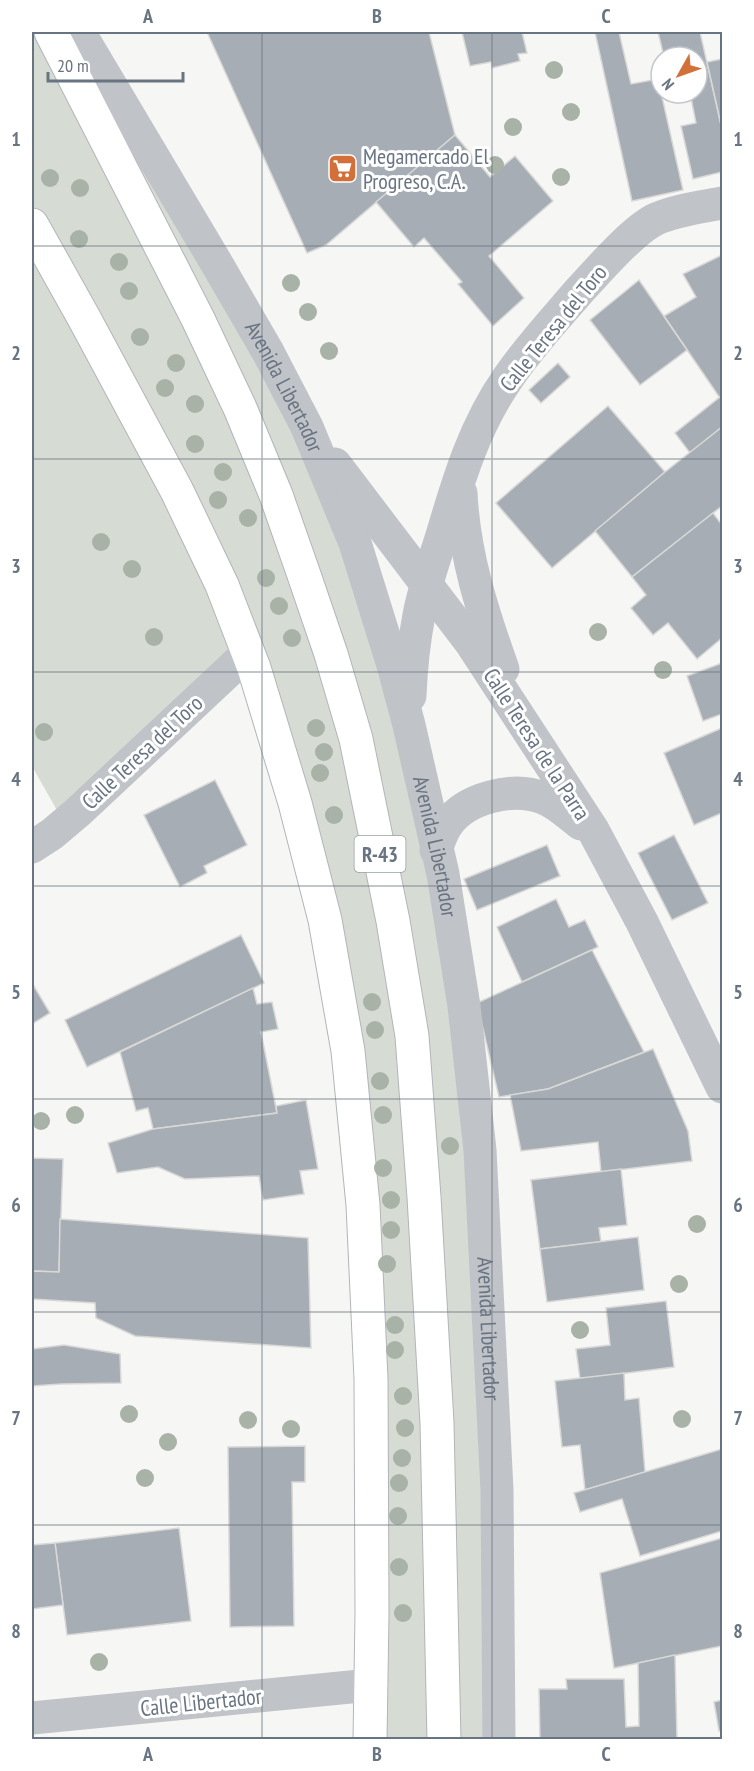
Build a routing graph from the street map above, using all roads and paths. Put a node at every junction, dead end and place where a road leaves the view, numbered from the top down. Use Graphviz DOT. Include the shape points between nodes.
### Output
graph roads {
  1 [pos="51,32"];
  2 [pos="79,32"];
  3 [pos="723,203"];
  4 [pos="32,225"];
  5 [pos="32,243"];
  6 [pos="58,272"];
  7 [pos="307,427"];
  8 [pos="460,474"];
  9 [pos="428,585"];
  10 [pos="248,653"];
  11 [pos="409,725"];
  12 [pos="528,729"];
  13 [pos="601,846"];
  14 [pos="32,847"];
  15 [pos="436,850"];
  16 [pos="723,1087"];
  17 [pos="371,1685"];
  18 [pos="32,1718"];
  19 [pos="370,1740"];
  20 [pos="444,1740"];
  21 [pos="499,1740"];
  1 -- 20 [label="main road, R-43" via="240,408 303,572 356,739 412,1036 437,1423"];
  2 -- 7 [label="street, Avenida Libertador / R-43" via="268,352"];
  3 -- 8 [label="street, Calle Teresa del Toro" via="656,219 602,266 508,377 483,418"];
  4 -- 6 [label="main road"];
  5 -- 6 [label="street"];
  6 -- 10 [label="main road" via="177,491 222,585"];
  7 -- 9 [label="street, Calle Teresa de la Parra / R-43"];
  7 -- 11 [label="street, Avenida Libertador / R-43" via="359,554"];
  8 -- 9 [label="street, Calle Teresa del Toro"];
  8 -- 12 [label="street" via="462,522 471,571 485,619"];
  9 -- 11 [label="street, Calle Teresa del Toro" via="414,644"];
  9 -- 12 [label="street, Calle Teresa de la Parra"];
  10 -- 14 [label="street, Calle Teresa del Toro" via="78,812"];
  10 -- 17 [label="main road" via="295,803 325,920 348,1051 363,1205 371,1379"];
  11 -- 15 [label="street, Avenida Libertador / R-43"];
  12 -- 13 [label="street, Calle Teresa de la Parra"];
  13 -- 15 [label="street" via="582,825 553,804 519,793 497,794 457,813 446,826"];
  13 -- 16 [label="street, Calle Teresa de la Parra"];
  15 -- 21 [label="street, Avenida Libertador / R-43" via="464,1006 480,1150 496,1490"];
  17 -- 18 [label="street, Calle Libertador"];
  17 -- 19 [label="main road"];
}
